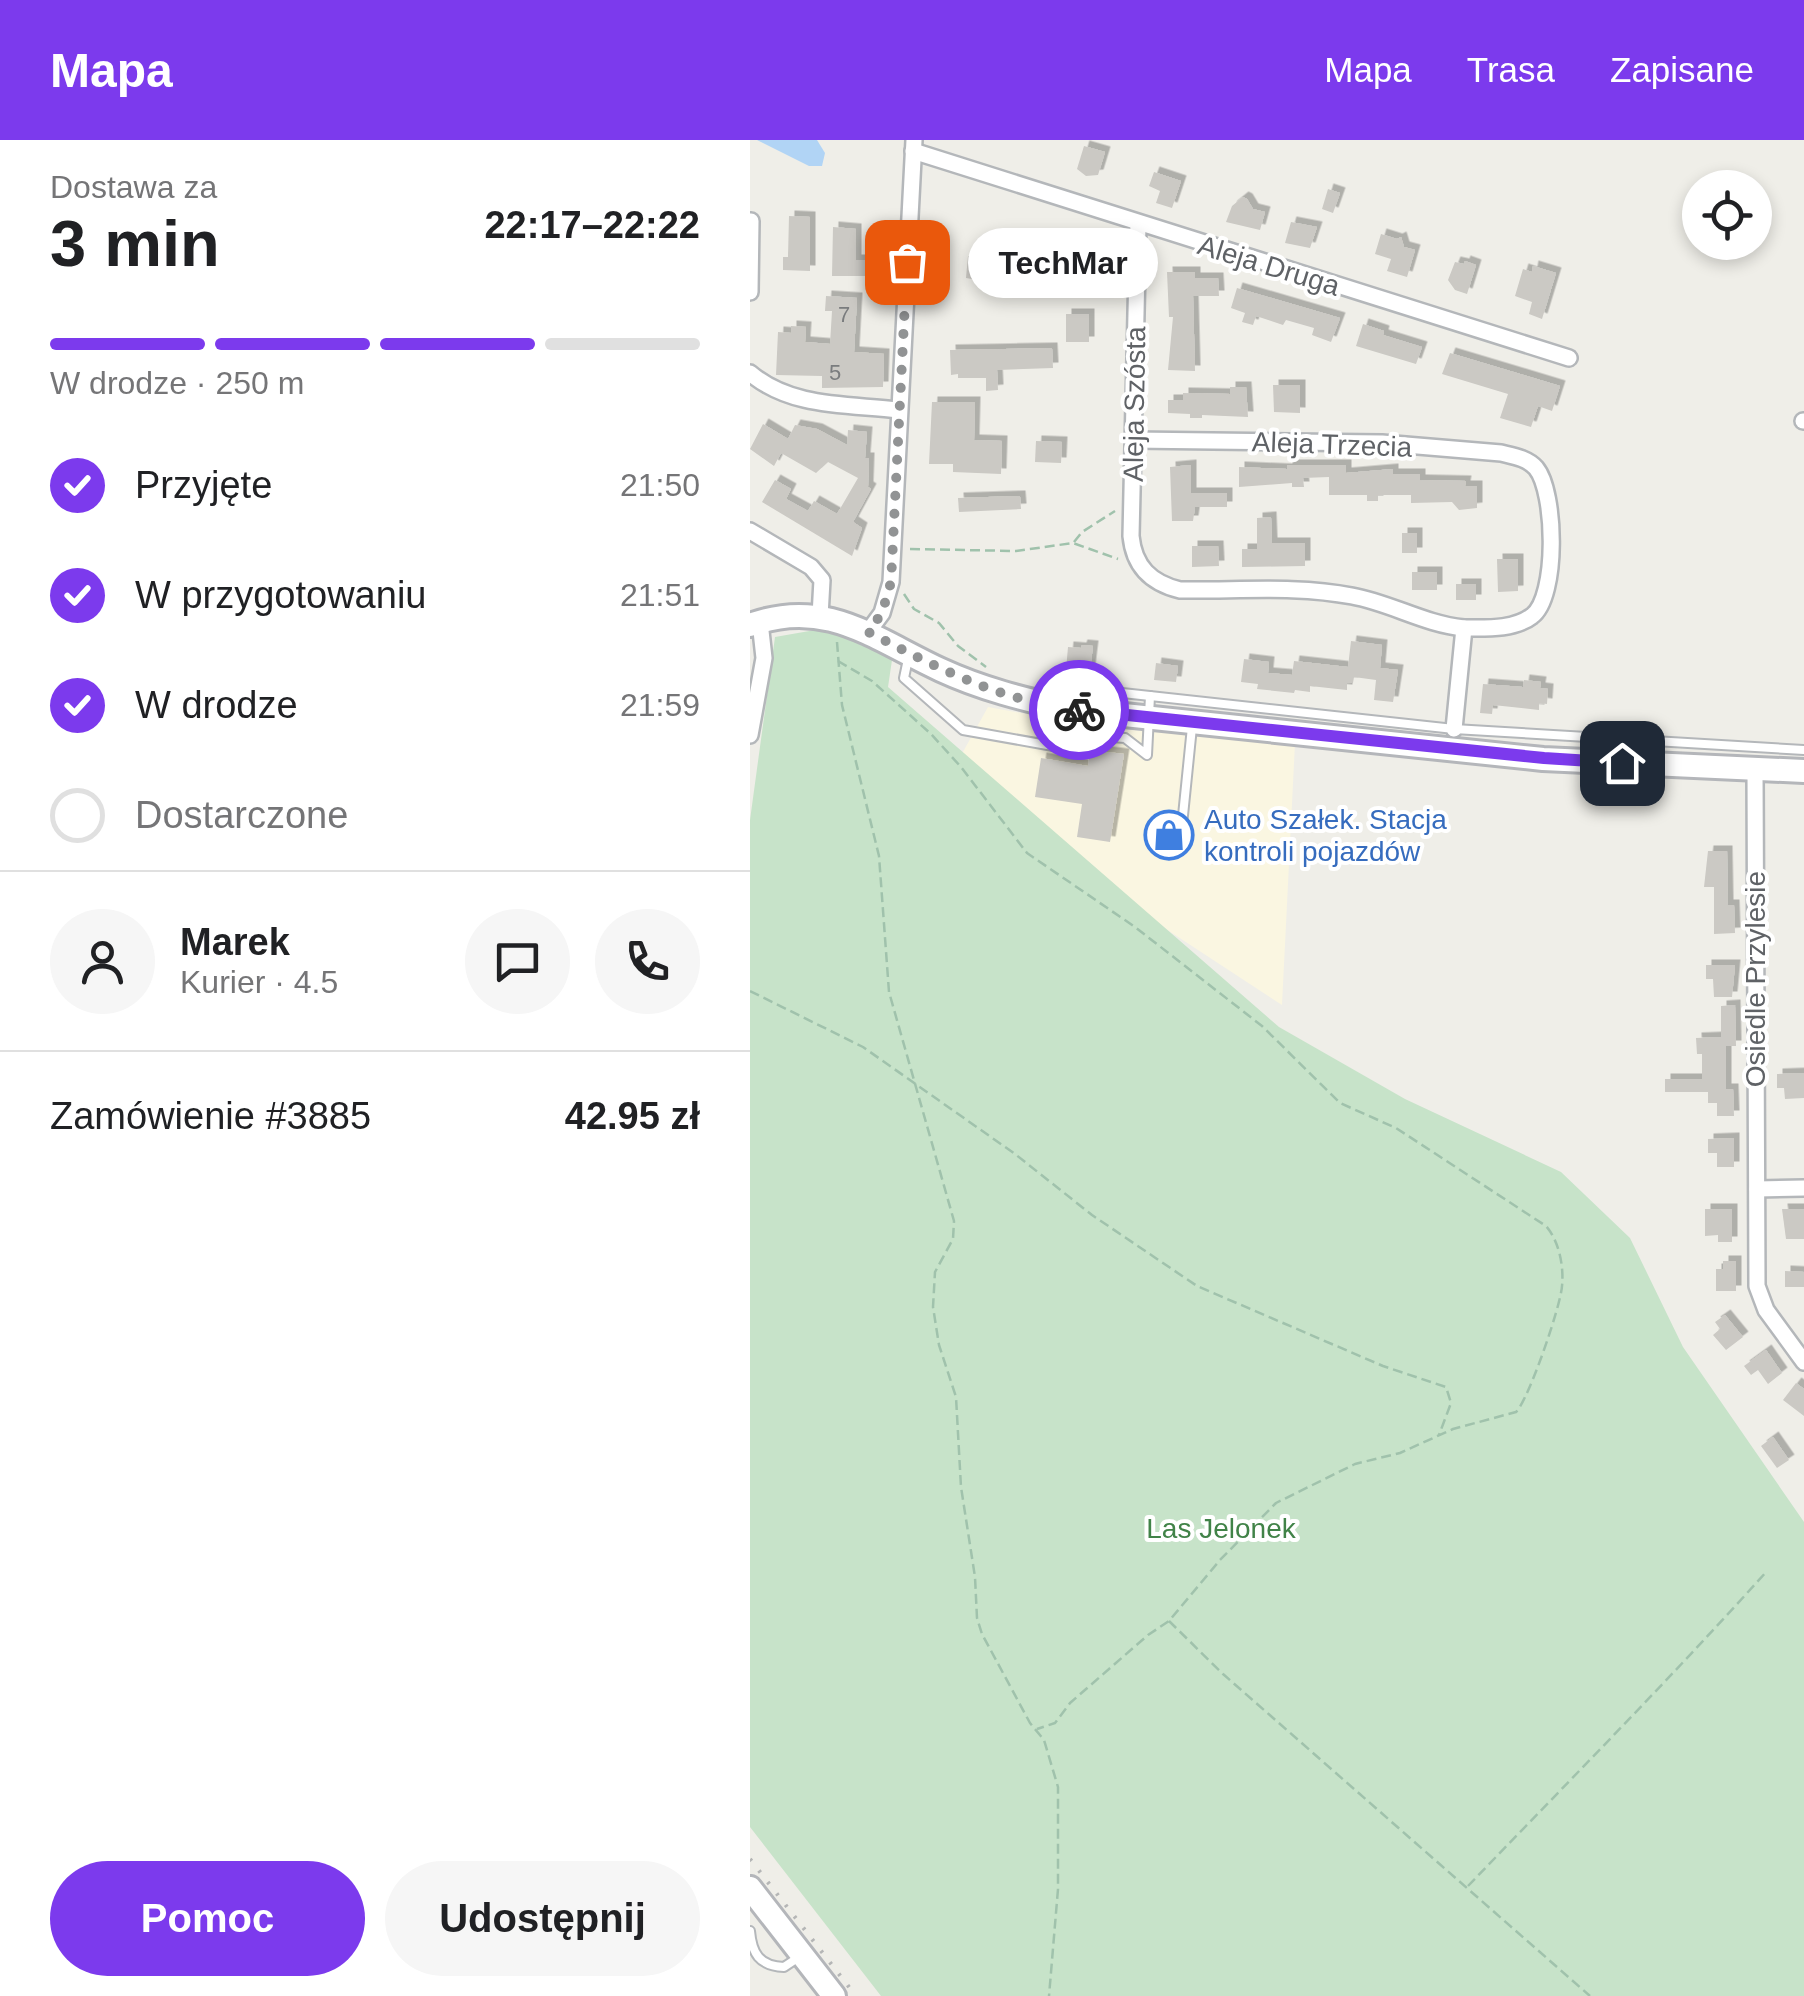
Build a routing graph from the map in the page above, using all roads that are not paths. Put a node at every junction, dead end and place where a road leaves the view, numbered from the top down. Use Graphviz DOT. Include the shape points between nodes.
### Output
graph roads {
  1 [pos="913,146"];
  2 [pos="751,222"];
  3 [pos="1138,224"];
  4 [pos="751,274"];
  5 [pos="750,292"];
  6 [pos="1569,358"];
  7 [pos="750,372"];
  8 [pos="898,410"];
  9 [pos="1133,440"];
  10 [pos="750,531"];
  11 [pos="829,618"];
  12 [pos="755,624"];
  13 [pos="1464,628"];
  14 [pos="868,632"];
  15 [pos="909,653"];
  16 [pos="1050,685"];
  17 [pos="1149,707"];
  18 [pos="1193,722"];
  19 [pos="1454,729"];
  20 [pos="750,735"];
  21 [pos="1804,750"];
  22 [pos="1755,770"];
  23 [pos="1804,772"];
  24 [pos="1180,845"];
  25 [pos="1804,1188"];
  26 [pos="1757,1189"];
  27 [pos="1804,1362"];
  28 [pos="750,1888"];
  29 [pos="750,1902"];
  30 [pos="750,1931"];
  31 [pos="802,1954"];
  32 [pos="834,1996"];
  1 -- 3 [label="street, Aleja Druga"];
  1 -- 8 [label="street"];
  2 -- 4 [label="street"];
  3 -- 6 [label="street, Aleja Druga"];
  3 -- 9 [label="street, Aleja Szósta"];
  4 -- 5 [label="street"];
  7 -- 8 [label="street" via="798,399"];
  8 -- 14 [label="street" via="891,582"];
  9 -- 13 [label="street, Aleja Szósta" via="1132,548 1150,578 1180,590 1348,595"];
  9 -- 13 [label="street, Aleja Trzecia" via="1382,443 1501,453 1529,462 1549,495 1545,598 1527,620"];
  10 -- 11 [label="street" via="811,567 822,580"];
  11 -- 12 [label="street" via="798,614"];
  11 -- 14 [label="street"];
  12 -- 20 [label="street" via="764,658"];
  13 -- 19 [label="street"];
  14 -- 15 [label="street"];
  15 -- 17 [label="street" via="1002,695 1067,709"];
  15 -- 17 [label="lane" via="904,678 962,730 1064,748 1096,736 1125,738 1147,755"];
  16 -- 17 [label="lane"];
  17 -- 18 [label="street"];
  17 -- 19 [label="lane"];
  18 -- 22 [label="street" via="1544,758"];
  18 -- 24 [label="lane"];
  19 -- 21 [label="lane"];
  22 -- 23 [label="street"];
  22 -- 26 [label="street, Osiedle Przylesie"];
  25 -- 26 [label="street"];
  26 -- 27 [label="street, Osiedle Przylesie" via="1759,1297"];
  28 -- 29 [label="street"];
  28 -- 31 [label="street"];
  30 -- 31 [label="lane" via="764,1963 784,1967"];
  31 -- 32 [label="street"];
}
